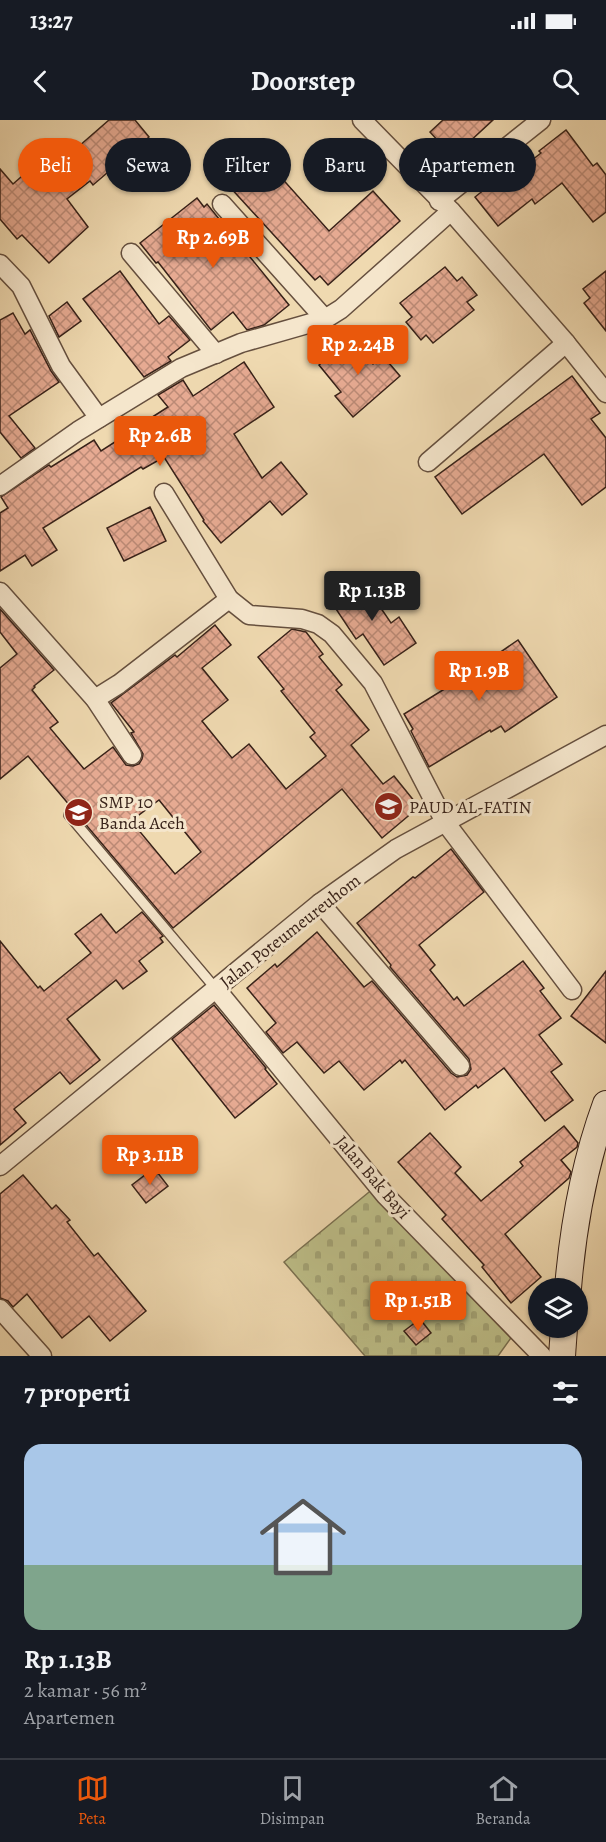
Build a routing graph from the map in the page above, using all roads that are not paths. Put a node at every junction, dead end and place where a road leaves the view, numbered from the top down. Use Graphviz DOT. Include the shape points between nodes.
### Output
graph roads {
  1 [pos="362,120"];
  2 [pos="542,120"];
  3 [pos="222,204"];
  4 [pos="445,206"];
  5 [pos="131,253"];
  6 [pos="0,264"];
  7 [pos="325,319"];
  8 [pos="566,344"];
  9 [pos="216,354"];
  10 [pos="606,393"];
  11 [pos="99,418"];
  12 [pos="428,462"];
  13 [pos="0,486"];
  14 [pos="164,493"];
  15 [pos="0,592"];
  16 [pos="229,599"];
  17 [pos="95,699"];
  18 [pos="606,735"];
  19 [pos="132,755"];
  20 [pos="69,815"];
  21 [pos="445,822"];
  22 [pos="320,903"];
  23 [pos="216,989"];
  24 [pos="572,990"];
  25 [pos="460,1066"];
  26 [pos="606,1104"];
  27 [pos="0,1166"];
  28 [pos="569,1278"];
  29 [pos="0,1309"];
  30 [pos="563,1338"];
  31 [pos="42,1356"];
  32 [pos="542,1356"];
  33 [pos="562,1356"];
  1 -- 4 [label="street"];
  2 -- 4 [label="street"];
  3 -- 7 [label="street"];
  4 -- 7 [label="street" via="341,309"];
  4 -- 8 [label="street"];
  5 -- 9 [label="street"];
  6 -- 11 [label="street" via="21,286 61,366"];
  7 -- 9 [label="street"];
  8 -- 10 [label="street"];
  8 -- 12 [label="street"];
  9 -- 11 [label="street" via="181,368"];
  11 -- 13 [label="street"];
  14 -- 16 [label="street"];
  15 -- 17 [label="street"];
  16 -- 17 [label="street"];
  16 -- 21 [label="street" via="249,615 302,620 318,624 332,634 373,683"];
  17 -- 19 [label="street"];
  18 -- 21 [label="street, Jalan Poteumeureuhom"];
  20 -- 23 [label="lane"];
  21 -- 22 [label="street, Jalan Poteumeureuhom" via="396,849"];
  21 -- 24 [label="street"];
  22 -- 23 [label="street, Jalan Poteumeureuhom"];
  22 -- 25 [label="street"];
  23 -- 27 [label="street, Jalan Poteumeureuhom"];
  23 -- 32 [label="street, Jalan Bak Bayi" via="386,1196"];
  26 -- 28 [label="street" via="572,1242"];
  29 -- 31 [label="street"];
  30 -- 33 [label="street"];
}
